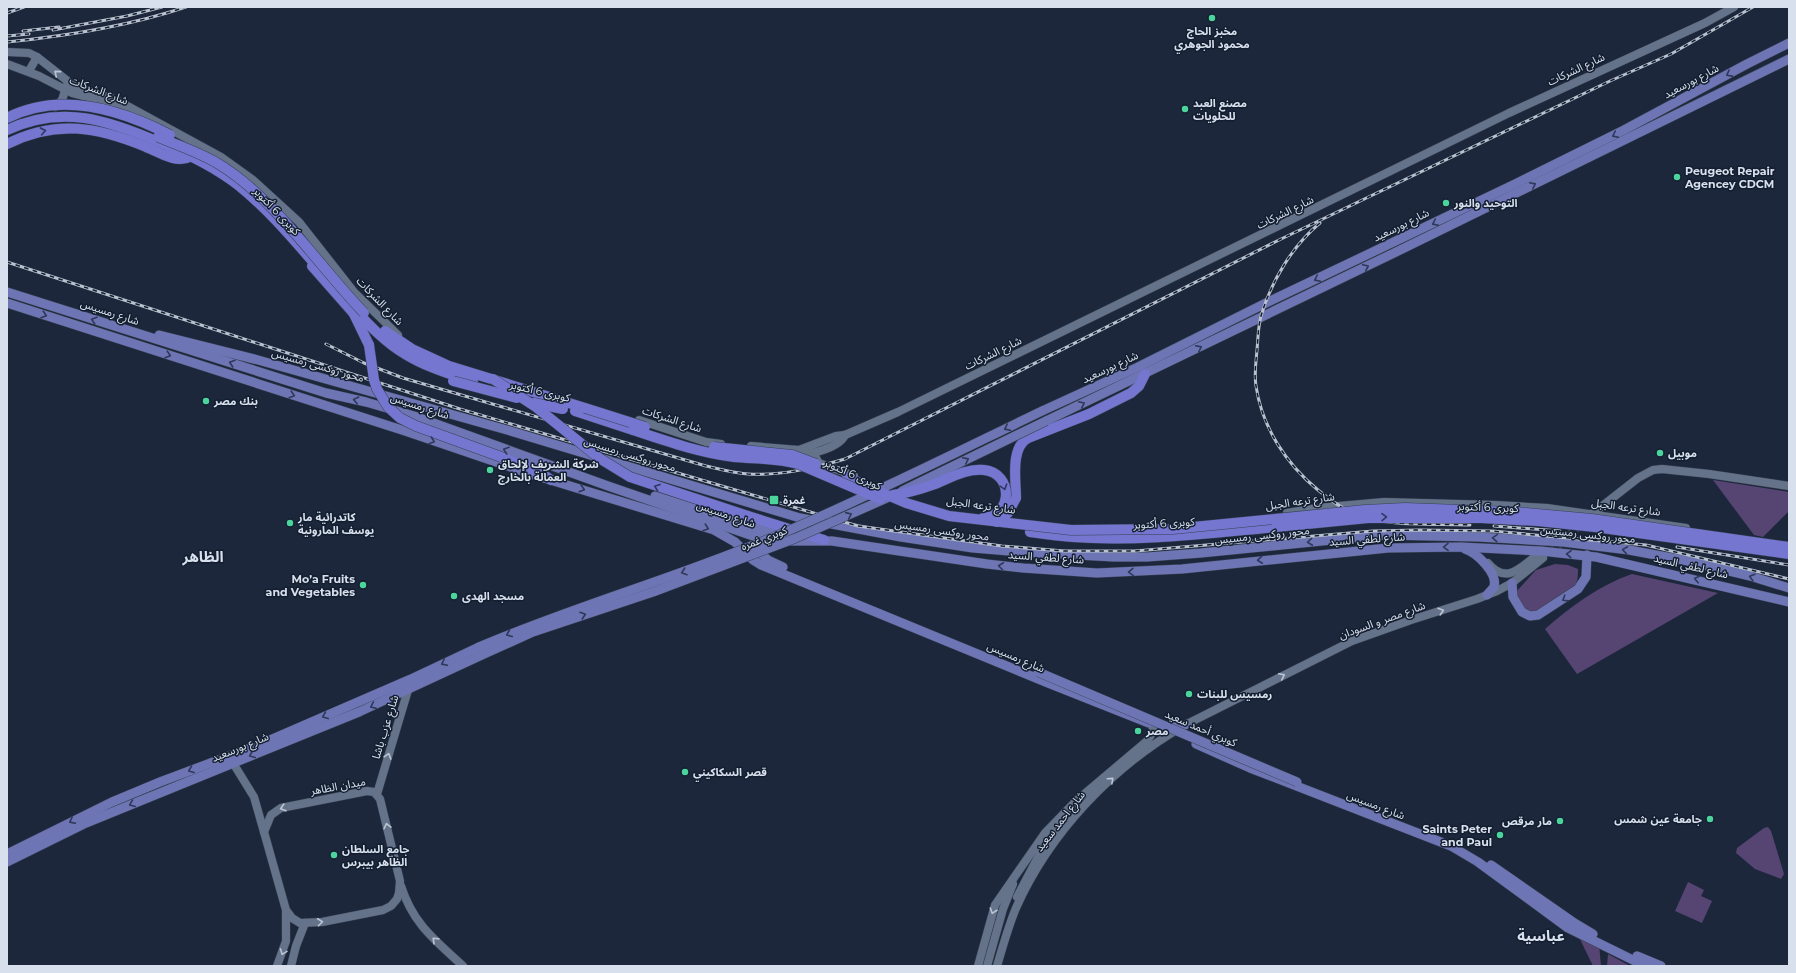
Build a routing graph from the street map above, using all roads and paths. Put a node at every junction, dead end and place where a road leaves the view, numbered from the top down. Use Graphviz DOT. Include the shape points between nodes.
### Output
graph roads {
  1 [pos="1734,7"];
  2 [pos="1789,43"];
  3 [pos="7,52"];
  4 [pos="1763,56"];
  5 [pos="37,57"];
  6 [pos="1789,59"];
  7 [pos="7,64"];
  8 [pos="1747,64"];
  9 [pos="1772,68"];
  10 [pos="29,71"];
  11 [pos="1757,76"];
  12 [pos="67,86"];
  13 [pos="7,118"];
  14 [pos="7,124"];
  15 [pos="7,132"];
  16 [pos="7,144"];
  17 [pos="188,154"];
  18 [pos="279,223"];
  19 [pos="294,224"];
  20 [pos="1409,235"];
  21 [pos="290,236"];
  22 [pos="1414,243"];
  23 [pos="1390,244"];
  24 [pos="1394,253"];
  25 [pos="7,292"];
  26 [pos="7,303"];
  27 [pos="1264,304"];
  28 [pos="353,312"];
  29 [pos="1262,317"];
  30 [pos="114,326"];
  31 [pos="1145,374"];
  32 [pos="491,383"];
  33 [pos="371,404"];
  34 [pos="1042,411"];
  35 [pos="414,416"];
  36 [pos="368,419"];
  37 [pos="1046,421"];
  38 [pos="406,431"];
  39 [pos="845,435"];
  40 [pos="777,449"];
  41 [pos="824,449"];
  42 [pos="813,453"];
  43 [pos="823,463"];
  44 [pos="551,480"];
  45 [pos="608,486"];
  46 [pos="1789,486"];
  47 [pos="893,495"];
  48 [pos="1592,514"];
  49 [pos="976,519"];
  50 [pos="989,528"];
  51 [pos="778,535"];
  52 [pos="824,540"];
  53 [pos="1563,542"];
  54 [pos="1789,545"];
  55 [pos="1461,547"];
  56 [pos="1471,547"];
  57 [pos="1789,554"];
  58 [pos="1540,555"];
  59 [pos="1587,555"];
  60 [pos="1512,583"];
  61 [pos="1789,588"];
  62 [pos="1487,595"];
  63 [pos="1789,602"];
  64 [pos="939,635"];
  65 [pos="481,651"];
  66 [pos="1038,672"];
  67 [pos="408,690"];
  68 [pos="1154,725"];
  69 [pos="1185,725"];
  70 [pos="1171,733"];
  71 [pos="233,763"];
  72 [pos="376,794"];
  73 [pos="1355,805"];
  74 [pos="264,832"];
  75 [pos="7,854"];
  76 [pos="7,862"];
  77 [pos="1018,871"];
  78 [pos="400,881"];
  79 [pos="286,910"];
  80 [pos="305,924"];
  81 [pos="277,966"];
  82 [pos="291,966"];
  83 [pos="463,966"];
  84 [pos="978,966"];
  85 [pos="987,966"];
  86 [pos="996,966"];
  87 [pos="1645,966"];
  88 [pos="1661,966"];
  1 -- 39 [label="main road, شارع الشركات" via="1705,23 1509,113 898,412"];
  2 -- 4 [label="main road, شارع بورسعيد"];
  3 -- 5 [label="main road, شارع الشركات" via="24,52"];
  4 -- 8 [label="main road, شارع بورسعيد"];
  4 -- 9 [label="main road" via="1764,66"];
  5 -- 10 [label="main road"];
  12 -- 5 [label="main road, شارع الشركات, one-way"];
  6 -- 9 [label="main road, شارع بورسعيد"];
  7 -- 10 [label="main road, شارع الشركات"];
  8 -- 11 [label="main road"];
  8 -- 20 [label="main road, شارع بورسعيد, one-way" via="1624,130"];
  9 -- 11 [label="main road, شارع بورسعيد"];
  10 -- 12 [label="main road, شارع الشركات"];
  22 -- 11 [label="main road, شارع بورسعيد, one-way"];
  12 -- 14 [label="main road" via="62,100 54,108 15,118"];
  12 -- 19 [label="main road, شارع الشركات" via="198,147 240,174"];
  12 -- 40 [label="main road, شارع الشركات" via="122,103 195,142 243,172 299,222 368,307 392,330 418,347 458,364 706,442"];
  13 -- 17 [label="highway, bridge" via="52,106 96,107 127,116 164,132 184,143"];
  14 -- 17 [label="highway, كوبرى 6 أكتوبر, bridge" via="46,113 88,113 115,119"];
  15 -- 17 [label="highway, كوبرى 6 أكتوبر" via="41,122 87,121"];
  15 -- 18 [label="highway" via="34,120 60,116 82,117 120,126 205,164 237,184"];
  16 -- 17 [label="highway, one-way" via="37,132 83,128 129,140 177,160"];
  17 -- 28 [label="highway, كوبرى 6 أكتوبر" via="255,204"];
  17 -- 32 [label="highway, كوبرى 6 أكتوبر, bridge" via="217,163 248,185 278,215 350,298 384,330 430,358"];
  18 -- 19 [label="main road"];
  18 -- 21 [label="highway"];
  19 -- 21 [label="main road" via="290,229"];
  19 -- 40 [label="main road, شارع الشركات" via="337,278 381,324 427,354 694,440 720,446"];
  20 -- 22 [label="main road" via="1409,239"];
  20 -- 23 [label="main road, شارع بورسعيد"];
  21 -- 32 [label="highway" via="356,311 393,346 428,366"];
  22 -- 24 [label="main road, شارع بورسعيد"];
  23 -- 24 [label="main road"];
  23 -- 27 [label="main road, شارع بورسعيد, one-way"];
  29 -- 24 [label="main road, شارع بورسعيد, one-way"];
  30 -- 25 [label="main road, شارع رمسيس, one-way"];
  26 -- 36 [label="main road, شارع رمسيس, one-way"];
  27 -- 29 [label="main road"];
  27 -- 34 [label="main road, شارع بورسعيد" via="1138,367"];
  28 -- 44 [label="highway, bridge" via="368,345 377,389 388,407 400,418 540,472"];
  28 -- 50 [label="highway, كوبرى 6 أكتوبر, bridge" via="374,335 408,362 453,381 533,403 583,413 701,450 734,457 798,464 920,515 940,521"];
  31 -- 29 [label="main road, شارع بورسعيد, one-way"];
  33 -- 30 [label="main road, شارع رمسيس, one-way" via="326,393"];
  53 -- 30 [label="main road, محور روكسى رمسيس, one-way" via="1398,535 1201,553 1114,557 1005,551 901,537 800,518 507,430 258,360"];
  37 -- 31 [label="main road, شارع بورسعيد, one-way"];
  31 -- 50 [label="highway, bridge" via="1139,386 1131,393 1022,442 1017,451 1016,498 1013,506"];
  32 -- 49 [label="highway, كوبرى 6 أكتوبر, bridge" via="699,443 804,458 921,508 949,516"];
  52 -- 32 [label="highway, one-way, bridge" via="630,477 599,458 536,407"];
  33 -- 35 [label="main road, شارع رمسيس"];
  33 -- 36 [label="main road" via="374,414"];
  34 -- 51 [label="main road, كوبري غمره, one-way, bridge" via="854,502"];
  35 -- 38 [label="main road" via="405,421"];
  45 -- 35 [label="main road, شارع رمسيس, one-way"];
  36 -- 38 [label="main road, شارع رمسيس"];
  47 -- 37 [label="main road, كوبري غمره, one-way, bridge"];
  38 -- 44 [label="main road, شارع رمسيس, one-way"];
  39 -- 40 [label="main road, شارع الشركات" via="799,450"];
  39 -- 41 [label="main road, شارع الشركات" via="840,441"];
  40 -- 42 [label="main road, شارع الشركات" via="801,455"];
  41 -- 42 [label="main road, شارع الشركات"];
  41 -- 43 [label="main road"];
  42 -- 43 [label="main road, شارع ترعه الجبل" via="818,462"];
  43 -- 48 [label="main road, شارع ترعه الجبل" via="940,510 1054,525 1178,524 1246,519 1317,508 1384,502 1547,508"];
  44 -- 64 [label="main road, شارع رمسيس, one-way" via="722,534 735,542 750,546 773,566"];
  45 -- 51 [label="main road" via="630,488"];
  45 -- 52 [label="main road, شارع رمسيس" via="753,536 776,540"];
  46 -- 48 [label="main road" via="1709,474 1653,470 1638,478"];
  47 -- 49 [label="highway, one-way, bridge" via="913,492 966,472 986,470 997,475 1002,481 1006,494 1004,506 992,516"];
  65 -- 47 [label="main road, كوبري غمره, one-way, bridge" via="654,592 796,538"];
  48 -- 54 [label="main road, شارع ترعه الجبل"];
  49 -- 54 [label="highway, كوبرى 6 أكتوبر, bridge" via="1071,530 1173,529 1404,508 1515,512 1592,519"];
  50 -- 57 [label="highway, كوبرى 6 أكتوبر, one-way, bridge" via="1073,537 1118,538 1181,535 1368,518 1481,518 1595,527"];
  51 -- 65 [label="main road, كوبري غمره, one-way, bridge" via="707,563 530,625"];
  55 -- 52 [label="main road, شارع لطفي السيد, one-way" via="1388,548 1182,569 1097,573 988,564"];
  53 -- 58 [label="main road"];
  61 -- 53 [label="main road, محور روكسى رمسيس, one-way" via="1750,576 1658,555"];
  55 -- 56 [label="main road, شارع لطفي السيد"];
  55 -- 62 [label="main road" via="1478,557 1494,578 1494,587"];
  56 -- 58 [label="main road, شارع لطفي السيد"];
  56 -- 58 [label="main road" via="1500,574 1515,570"];
  59 -- 58 [label="main road, شارع لطفي السيد, one-way"];
  58 -- 60 [label="main road, شارع مصر و السودان"];
  59 -- 60 [label="main road, one-way" via="1586,577 1578,589 1538,615 1525,616 1514,600"];
  63 -- 59 [label="main road, شارع لطفي السيد, one-way"];
  60 -- 62 [label="main road, شارع مصر و السودان"];
  69 -- 62 [label="main road, شارع مصر و السودان, one-way" via="1352,641"];
  64 -- 66 [label="main road, شارع رمسيس"];
  64 -- 68 [label="main road, شارع رمسيس"];
  65 -- 67 [label="main road, شارع بورسعيد"];
  65 -- 75 [label="main road, شارع بورسعيد, one-way" via="262,744 112,802"];
  66 -- 73 [label="main road, كوبري أحمد سعيد, bridge"];
  67 -- 71 [label="main road, شارع بورسعيد, one-way"];
  72 -- 67 [label="main road, شارع عزب باشا, one-way"];
  68 -- 69 [label="main road, شارع رمسيس"];
  68 -- 77 [label="main road, شارع احمد سعيد" via="1147,741 1058,818"];
  69 -- 70 [label="main road, شارع احمد سعيد"];
  86 -- 70 [label="main road, شارع احمد سعيد, one-way" via="1012,920 1033,876 1062,833 1092,796 1131,762"];
  70 -- 87 [label="main road, شارع رمسيس" via="1250,768 1451,846 1478,862 1568,928"];
  71 -- 74 [label="main road" via="254,797"];
  71 -- 76 [label="main road, شارع بورسعيد, one-way" via="86,823"];
  72 -- 74 [label="main road, ميدان الظاهر, one-way" via="367,791 281,808 271,815"];
  78 -- 72 [label="main road, ميدان الظاهر, one-way" via="380,799"];
  73 -- 88 [label="main road, شارع رمسيس" via="1461,845 1573,922 1616,946"];
  74 -- 79 [label="main road"];
  77 -- 84 [label="main road, شارع احمد سعيد, one-way" via="995,905"];
  77 -- 85 [label="main road" via="1003,909"];
  80 -- 78 [label="main road, ميدان الظاهر, one-way" via="383,910 397,899"];
  83 -- 78 [label="main road, one-way" via="418,922 406,900"];
  79 -- 80 [label="main road" via="296,921"];
  79 -- 81 [label="main road, one-way" via="286,941"];
  80 -- 82 [label="main road"];
}
